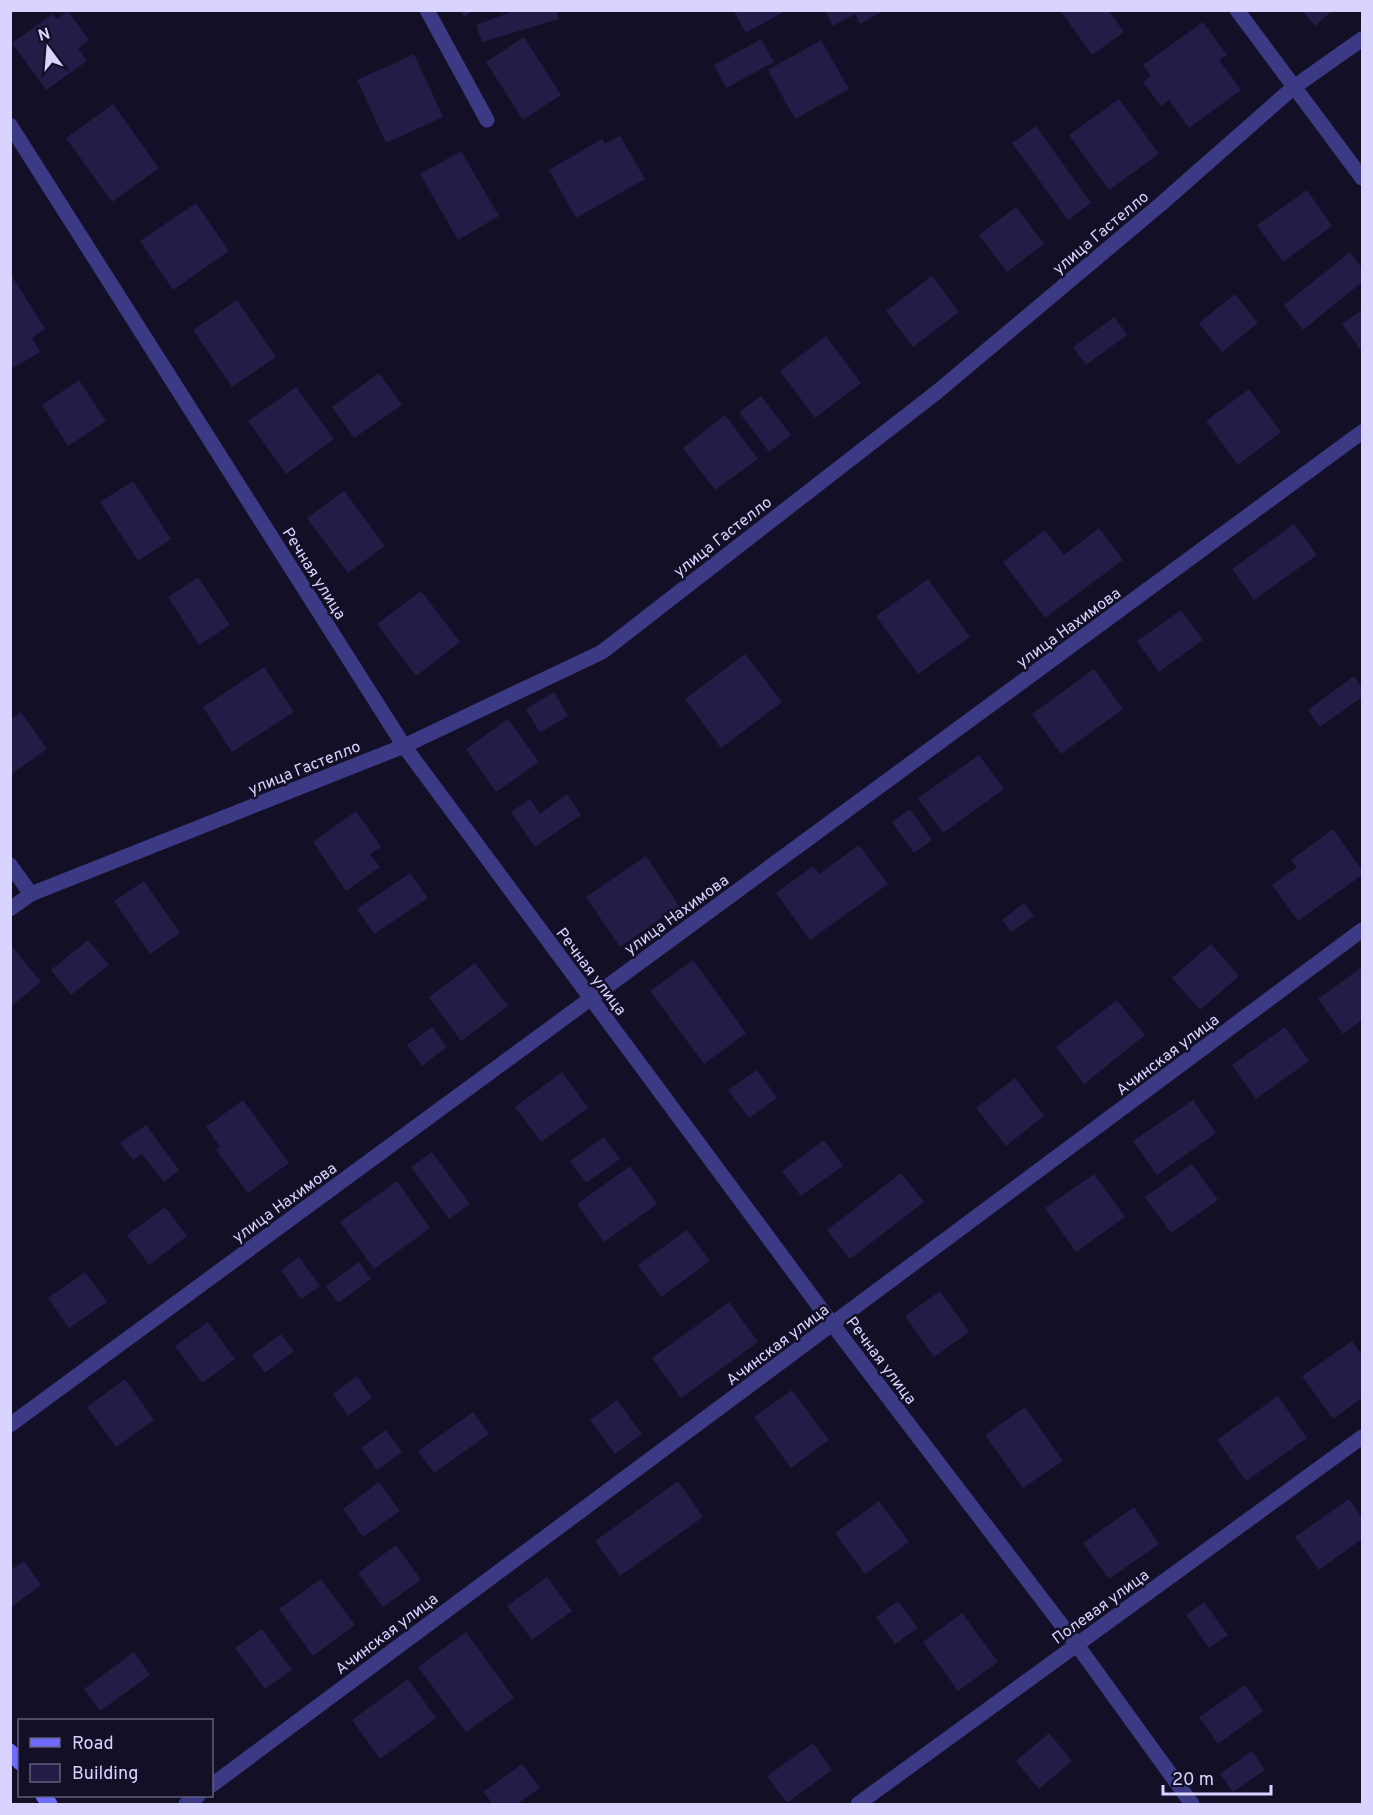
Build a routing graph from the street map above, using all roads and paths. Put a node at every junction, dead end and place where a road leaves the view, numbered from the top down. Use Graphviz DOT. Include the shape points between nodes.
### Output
graph roads {
  1 [pos="427,10"];
  2 [pos="1237,10"];
  3 [pos="1362,39"];
  4 [pos="1294,87"];
  5 [pos="487,120"];
  6 [pos="10,125"];
  7 [pos="1362,178"];
  8 [pos="1362,432"];
  9 [pos="404,746"];
  10 [pos="10,865"];
  11 [pos="31,894"];
  12 [pos="10,909"];
  13 [pos="1362,930"];
  14 [pos="591,999"];
  15 [pos="833,1324"];
  16 [pos="10,1425"];
  17 [pos="1362,1437"];
  18 [pos="1077,1645"];
  19 [pos="213,1784"];
  20 [pos="858,1804"];
  21 [pos="1192,1804"];
  1 -- 5 [label="street"];
  2 -- 4 [label="street"];
  3 -- 4 [label="street, улица Гастелло"];
  4 -- 7 [label="street"];
  4 -- 9 [label="street, улица Гастелло" via="937,392 602,652"];
  6 -- 9 [label="street, Речная улица"];
  8 -- 14 [label="street, улица Нахимова"];
  9 -- 11 [label="street, улица Гастелло"];
  9 -- 14 [label="street, Речная улица"];
  10 -- 11 [label="street"];
  11 -- 12 [label="street, улица Гастелло"];
  13 -- 15 [label="street, Ачинская улица"];
  14 -- 15 [label="street, Речная улица"];
  14 -- 16 [label="street, улица Нахимова"];
  15 -- 18 [label="street, Речная улица"];
  15 -- 19 [label="street, Ачинская улица"];
  17 -- 18 [label="street, Полевая улица"];
  18 -- 20 [label="street, Полевая улица"];
  18 -- 21 [label="street, Речная улица"];
}
